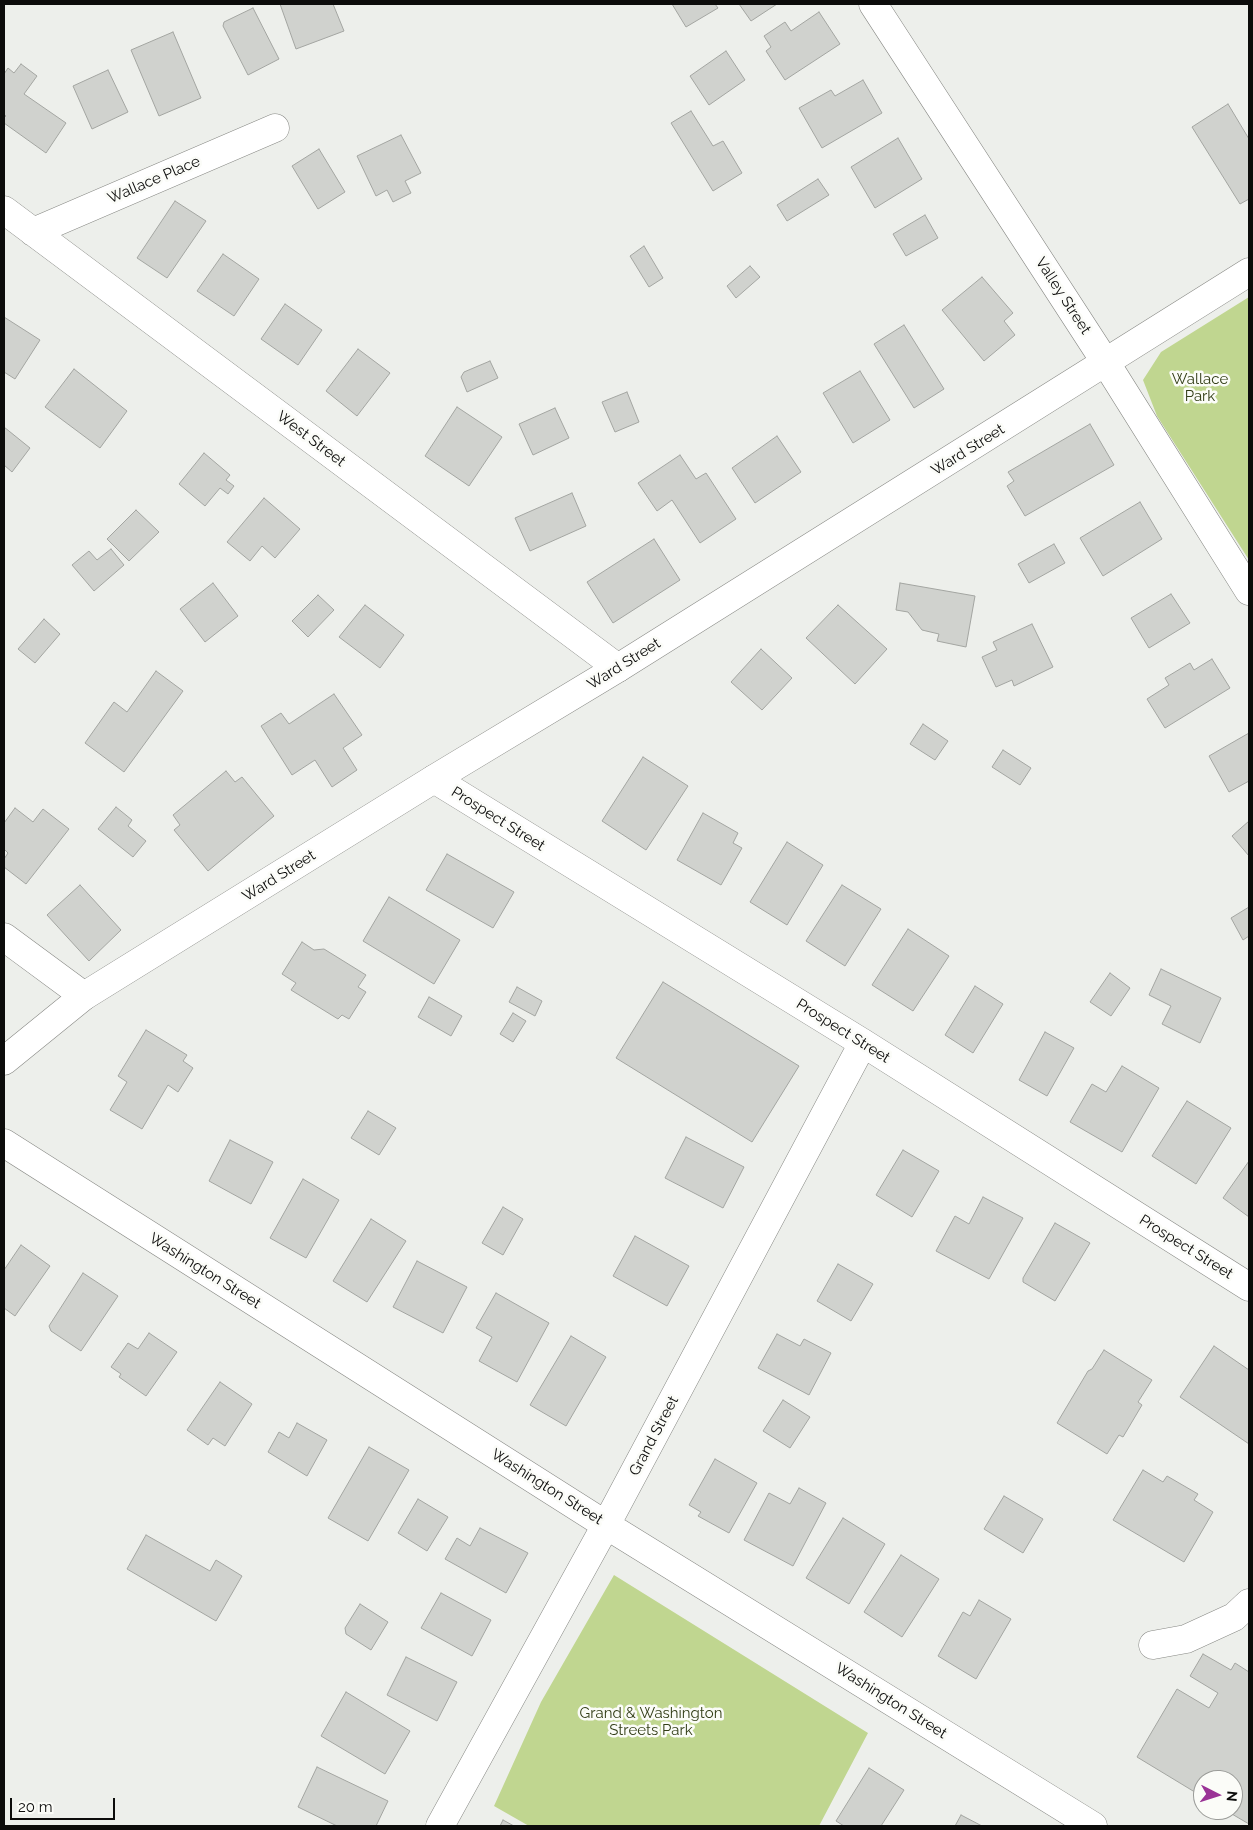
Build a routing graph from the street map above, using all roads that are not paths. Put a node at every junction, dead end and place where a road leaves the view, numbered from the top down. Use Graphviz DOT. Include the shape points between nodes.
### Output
graph roads {
  1 [pos="873,4"];
  2 [pos="275,128"];
  3 [pos="4,210"];
  4 [pos="33,232"];
  5 [pos="1249,272"];
  6 [pos="1106,363"];
  7 [pos="1249,591"];
  8 [pos="618,668"];
  9 [pos="434,779"];
  10 [pos="4,937"];
  11 [pos="84,996"];
  12 [pos="863,1043"];
  13 [pos="4,1061"];
  14 [pos="4,1144"];
  15 [pos="1249,1287"];
  16 [pos="606,1525"];
  17 [pos="1249,1603"];
  18 [pos="1153,1645"];
  19 [pos="440,1826"];
  20 [pos="1093,1826"];
  1 -- 6 [label="street, Valley Street"];
  2 -- 4 [label="street, Wallace Place"];
  3 -- 4 [label="street, West Street"];
  4 -- 8 [label="street, West Street"];
  5 -- 6 [label="street, Ward Street"];
  6 -- 7 [label="street, Valley Street"];
  6 -- 8 [label="street, Ward Street"];
  8 -- 9 [label="street, Ward Street"];
  9 -- 11 [label="street, Ward Street"];
  9 -- 12 [label="street, Prospect Street"];
  10 -- 11 [label="street"];
  11 -- 13 [label="street, Ward Street"];
  12 -- 15 [label="street, Prospect Street"];
  12 -- 16 [label="street, Grand Street"];
  14 -- 16 [label="street, Washington Street"];
  16 -- 19 [label="street, Grand Street"];
  16 -- 20 [label="street, Washington Street"];
  17 -- 18 [label="street" via="1234,1617 1186,1639"];
}
